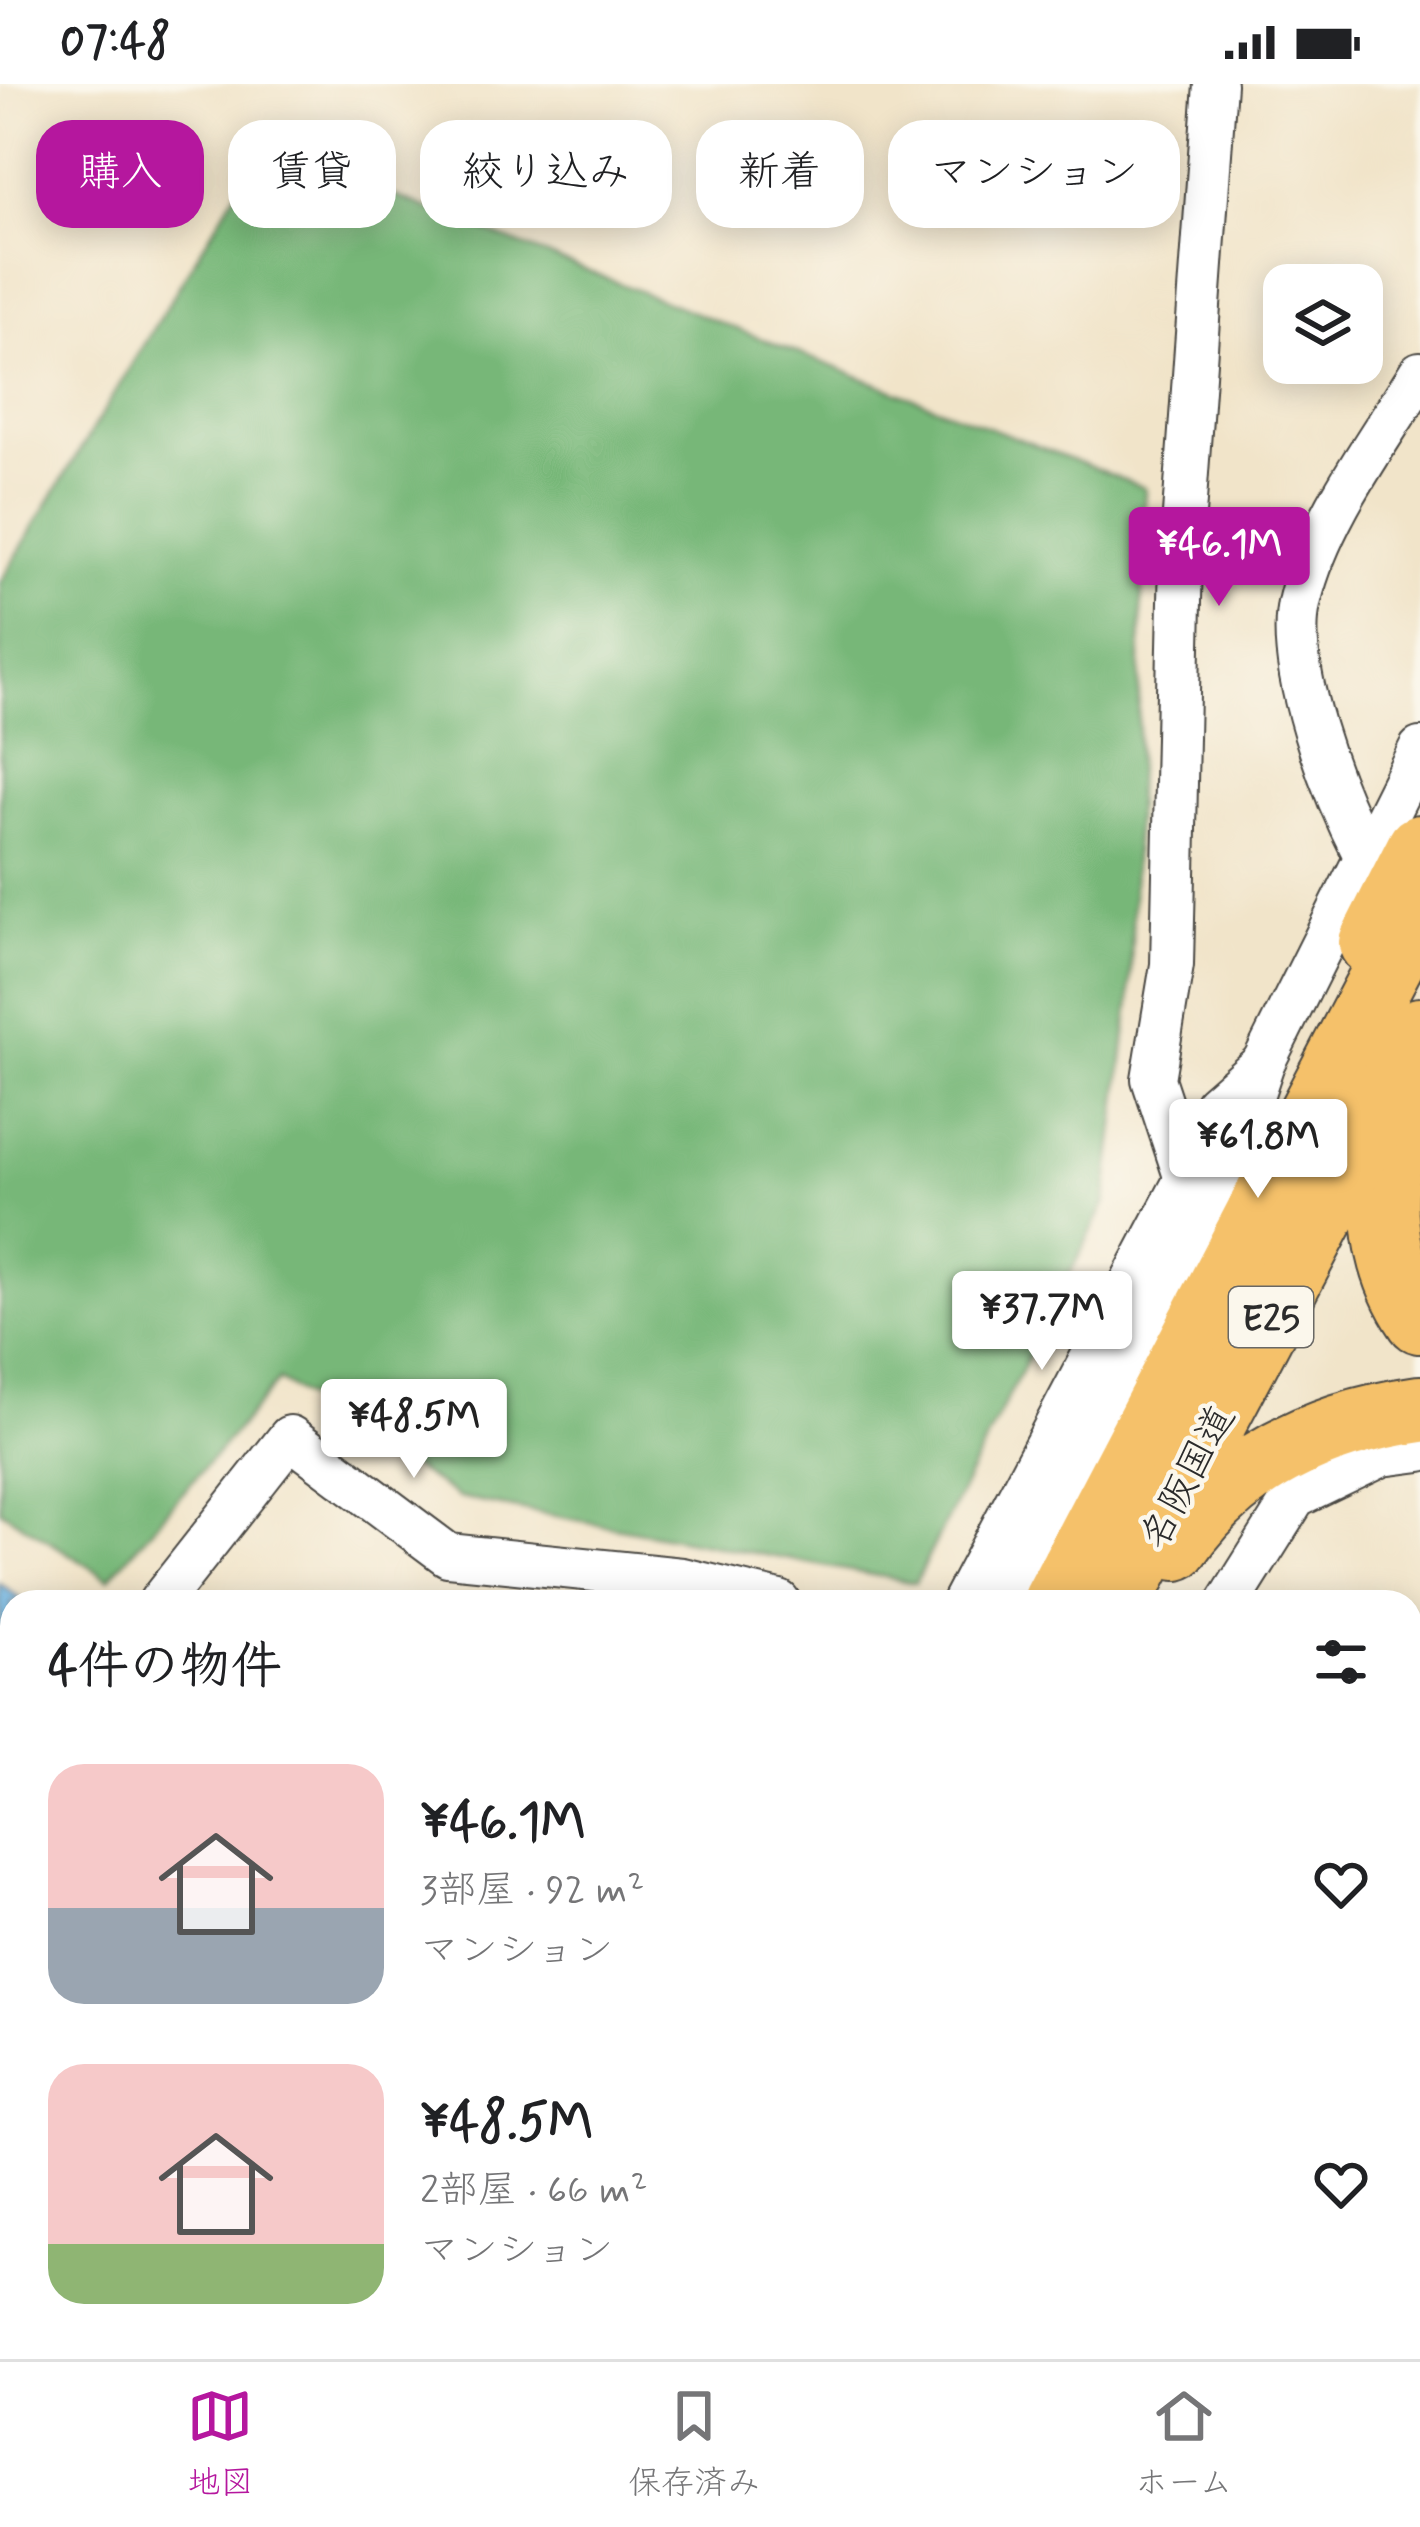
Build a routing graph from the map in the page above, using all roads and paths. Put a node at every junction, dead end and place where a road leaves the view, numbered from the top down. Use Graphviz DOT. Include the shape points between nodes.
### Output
graph roads {
  1 [pos="1215,84"];
  2 [pos="1420,374"];
  3 [pos="1420,749"];
  4 [pos="1392,851"];
  5 [pos="1420,906"];
  6 [pos="1420,1031"];
  7 [pos="1263,1063"];
  8 [pos="1420,1080"];
  9 [pos="1291,1159"];
  10 [pos="1186,1179"];
  11 [pos="1420,1320"];
  12 [pos="1420,1408"];
  13 [pos="1420,1450"];
  14 [pos="169,1590"];
  15 [pos="728,1590"];
  16 [pos="969,1590"];
  17 [pos="1005,1590"];
  18 [pos="1062,1590"];
  19 [pos="1124,1590"];
  20 [pos="1150,1590"];
  21 [pos="1236,1590"];
  1 -- 10 [label="street" via="1181,556 1172,965 1153,1079"];
  2 -- 4 [label="street" via="1322,536 1298,602 1298,653 1330,776"];
  3 -- 4 [label="street"];
  4 -- 7 [label="street"];
  4 -- 9 [label="highway"];
  5 -- 9 [label="highway, 名阪国道 / E25"];
  6 -- 19 [label="highway, 名阪国道 / E25"];
  7 -- 10 [label="street" via="1215,1105"];
  7 -- 17 [label="street" via="1220,1193"];
  8 -- 11 [label="highway" via="1394,1138 1384,1198 1392,1266"];
  9 -- 18 [label="highway, 名阪国道 / E25"];
  10 -- 16 [label="street"];
  12 -- 20 [label="highway" via="1342,1424 1272,1455 1214,1501"];
  13 -- 21 [label="street" via="1382,1455 1295,1497"];
  14 -- 15 [label="street" via="290,1436 448,1555"];
}
